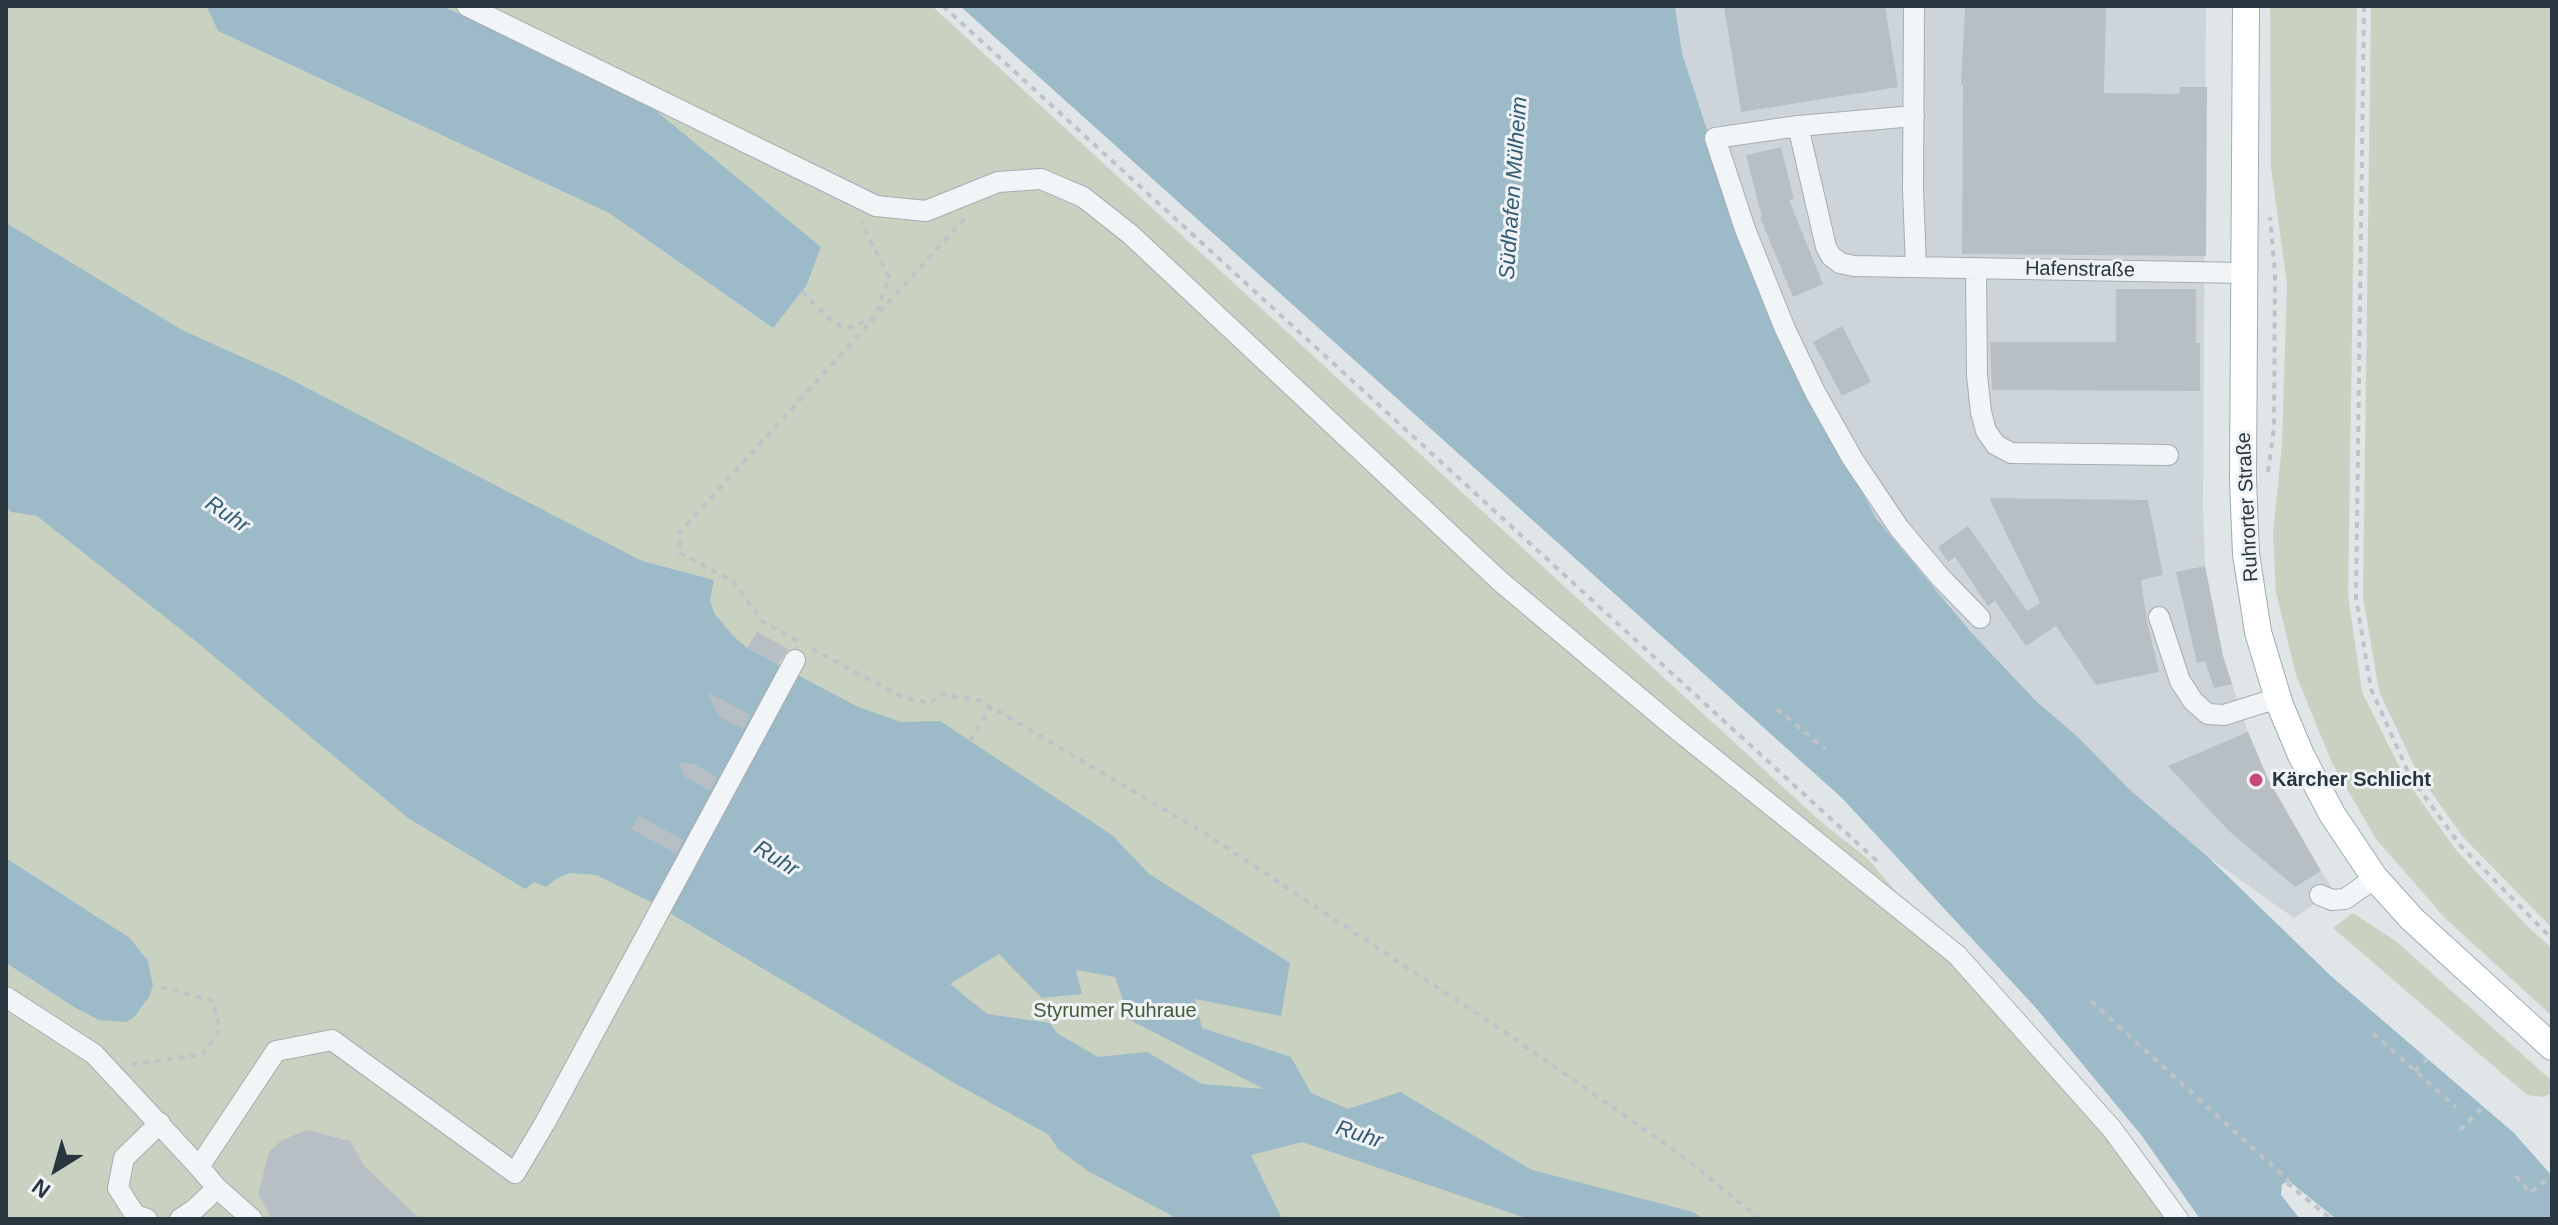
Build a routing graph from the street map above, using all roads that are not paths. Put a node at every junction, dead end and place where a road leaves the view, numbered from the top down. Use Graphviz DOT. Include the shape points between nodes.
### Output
graph roads {
  1 [pos="467,6"];
  2 [pos="1914,6"];
  3 [pos="2246,6"];
  4 [pos="1914,116"];
  5 [pos="1798,126"];
  6 [pos="1916,267"];
  7 [pos="1976,268"];
  8 [pos="2245,273"];
  9 [pos="2168,455"];
  10 [pos="2159,617"];
  11 [pos="1980,618"];
  12 [pos="795,660"];
  13 [pos="2278,698"];
  14 [pos="2375,878"];
  15 [pos="2320,895"];
  16 [pos="6,997"];
  17 [pos="2552,1047"];
  18 [pos="160,1123"];
  19 [pos="199,1167"];
  20 [pos="217,1188"];
  21 [pos="147,1219"];
  22 [pos="180,1219"];
  23 [pos="252,1219"];
  24 [pos="2178,1219"];
  1 -- 24 [label="street" via="876,206 926,211 998,182 1041,179 1083,197 1130,234 1501,582 1957,955 2112,1129"];
  2 -- 4 [label="street"];
  3 -- 8 [label="main road, Ruhrorter Straße"];
  4 -- 5 [label="street"];
  4 -- 6 [label="street"];
  5 -- 6 [label="street, Hafenstraße" via="1831,256 1854,266"];
  5 -- 11 [label="street" via="1715,138 1745,229 1809,379 1852,458 1899,528"];
  6 -- 7 [label="street, Hafenstraße"];
  7 -- 8 [label="street, Hafenstraße"];
  7 -- 9 [label="street" via="1981,412 1996,445 2011,453"];
  8 -- 13 [label="main road, Ruhrorter Straße" via="2246,554 2258,632"];
  10 -- 13 [label="street" via="2180,681 2208,714 2224,715"];
  12 -- 19 [label="street" via="515,1173 332,1040 276,1051"];
  13 -- 14 [label="main road, Ruhrorter Straße" via="2332,814"];
  14 -- 15 [label="street" via="2345,899"];
  14 -- 17 [label="main road, Ruhrorter Straße" via="2412,919"];
  16 -- 18 [label="street" via="94,1054"];
  18 -- 19 [label="street"];
  18 -- 21 [label="street" via="124,1158 118,1188 135,1215"];
  19 -- 20 [label="street"];
  20 -- 22 [label="street"];
  20 -- 23 [label="street"];
}
